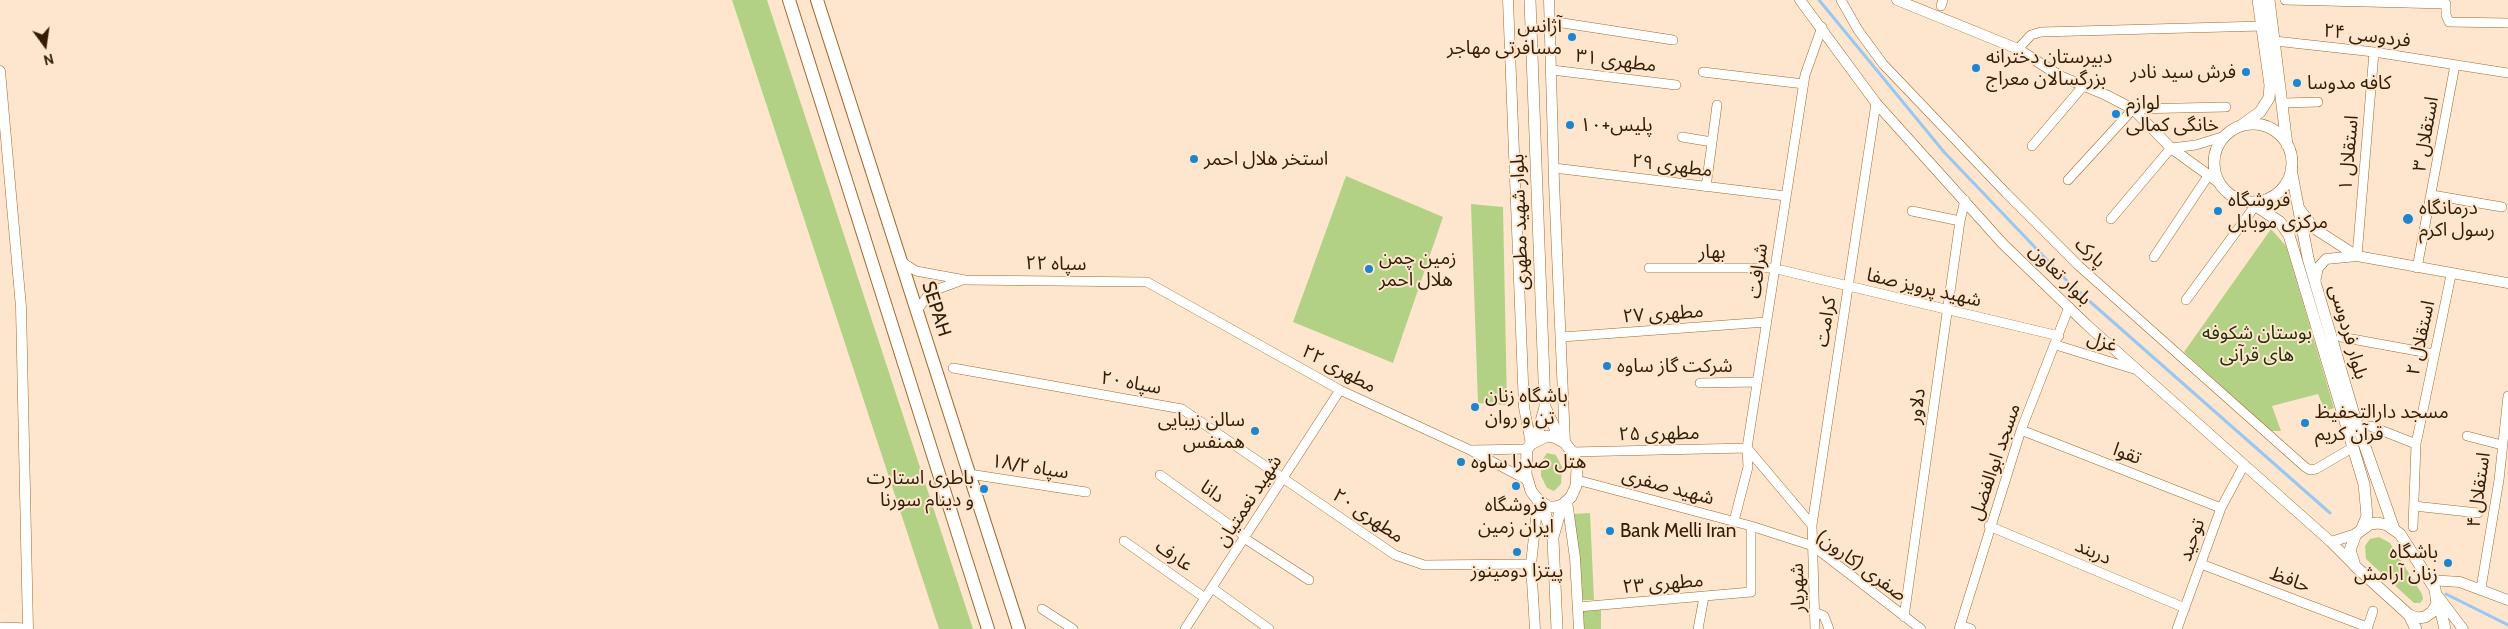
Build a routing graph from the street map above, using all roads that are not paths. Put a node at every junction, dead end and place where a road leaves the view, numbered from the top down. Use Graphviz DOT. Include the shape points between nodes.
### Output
graph roads {
  1 [pos="789,0"];
  2 [pos="817,0"];
  3 [pos="1508,0"];
  4 [pos="1530,0"];
  5 [pos="1550,0"];
  6 [pos="1800,0"];
  7 [pos="1841,0"];
  8 [pos="1896,0"];
  9 [pos="2258,0"];
  10 [pos="2269,0"];
  11 [pos="2285,0"];
  12 [pos="2446,2"];
  13 [pos="1550,21"];
  14 [pos="2508,23"];
  15 [pos="2262,26"];
  16 [pos="1822,27"];
  17 [pos="1673,40"];
  18 [pos="2275,41"];
  19 [pos="2018,49"];
  20 [pos="2374,52"];
  21 [pos="2455,65"];
  22 [pos="1552,70"];
  23 [pos="0,71"];
  24 [pos="1703,72"];
  25 [pos="2508,73"];
  26 [pos="0,75"];
  27 [pos="1804,84"];
  28 [pos="1676,85"];
  29 [pos="2084,85"];
  30 [pos="2318,102"];
  31 [pos="1876,103"];
  32 [pos="2284,103"];
  33 [pos="1718,105"];
  34 [pos="2226,107"];
  35 [pos="2133,109"];
  36 [pos="2,122"];
  37 [pos="2240,126"];
  38 [pos="2225,136"];
  39 [pos="1682,137"];
  40 [pos="1712,142"];
  41 [pos="2287,145"];
  42 [pos="2032,146"];
  43 [pos="2171,148"];
  44 [pos="1554,168"];
  45 [pos="2291,169"];
  46 [pos="2208,176"];
  47 [pos="2068,180"];
  48 [pos="2218,182"];
  49 [pos="1706,187"];
  50 [pos="2432,195"];
  51 [pos="1786,196"];
  52 [pos="1965,200"];
  53 [pos="2253,204"];
  54 [pos="2298,207"];
  55 [pos="2502,207"];
  56 [pos="1912,211"];
  57 [pos="2111,219"];
  58 [pos="1960,221"];
  59 [pos="2357,256"];
  60 [pos="2154,257"];
  61 [pos="902,262"];
  62 [pos="1649,268"];
  63 [pos="2417,268"];
  64 [pos="1778,269"];
  65 [pos="2451,275"];
  66 [pos="965,280"];
  67 [pos="1147,282"];
  68 [pos="2315,282"];
  69 [pos="2508,284"];
  70 [pos="1848,286"];
  71 [pos="2186,300"];
  72 [pos="2069,307"];
  73 [pos="1947,310"];
  74 [pos="917,311"];
  75 [pos="1766,322"];
  76 [pos="2341,336"];
  77 [pos="1562,338"];
  78 [pos="2057,341"];
  79 [pos="2434,354"];
  80 [pos="954,368"];
  81 [pos="2139,371"];
  82 [pos="1756,382"];
  83 [pos="1700,383"];
  84 [pos="1340,390"];
  85 [pos="2508,396"];
  86 [pos="1545,407"];
  87 [pos="2370,426"];
  88 [pos="2021,430"];
  89 [pos="2468,436"];
  90 [pos="2416,444"];
  91 [pos="1531,445"];
  92 [pos="1566,445"];
  93 [pos="2502,445"];
  94 [pos="1747,448"];
  95 [pos="2352,448"];
  96 [pos="1470,450"];
  97 [pos="2244,465"];
  98 [pos="969,474"];
  99 [pos="1160,475"];
  100 [pos="1283,478"];
  101 [pos="1527,480"];
  102 [pos="1577,480"];
  103 [pos="2503,481"];
  104 [pos="1086,492"];
  105 [pos="1540,502"];
  106 [pos="1565,503"];
  107 [pos="2414,506"];
  108 [pos="2222,508"];
  109 [pos="2478,513"];
  110 [pos="1734,521"];
  111 [pos="1812,525"];
  112 [pos="1751,526"];
  113 [pos="1989,526"];
  114 [pos="2413,527"];
  115 [pos="2394,529"];
  116 [pos="2359,531"];
  117 [pos="1245,537"];
  118 [pos="1553,539"];
  119 [pos="1124,541"];
  120 [pos="2331,542"];
  121 [pos="1813,546"];
  122 [pos="1531,564"];
  123 [pos="2201,564"];
  124 [pos="2355,566"];
  125 [pos="1309,580"];
  126 [pos="2429,580"];
  127 [pos="1212,588"];
  128 [pos="2481,588"];
  129 [pos="2437,596"];
  130 [pos="1704,597"];
  131 [pos="1205,598"];
  132 [pos="2508,600"];
  133 [pos="1578,607"];
  134 [pos="2185,608"];
  135 [pos="1042,609"];
  136 [pos="2373,611"];
  137 [pos="1815,612"];
  138 [pos="2409,615"];
  139 [pos="1904,617"];
  140 [pos="0,627"];
  141 [pos="1960,627"];
  142 [pos="28,628"];
  143 [pos="2367,628"];
  144 [pos="988,629"];
  145 [pos="1019,629"];
  146 [pos="1073,629"];
  147 [pos="1185,629"];
  148 [pos="1269,629"];
  149 [pos="1535,629"];
  150 [pos="1557,629"];
  151 [pos="1579,629"];
  152 [pos="1698,629"];
  153 [pos="1815,629"];
  154 [pos="1829,629"];
  155 [pos="1921,629"];
  156 [pos="1971,629"];
  157 [pos="2177,629"];
  158 [pos="2416,629"];
  159 [pos="2445,629"];
  160 [pos="2463,629"];
  1 -- 144 [label="main road"];
  2 -- 61 [label="main road, SEPAH"];
  3 -- 91 [label="street" via="1524,407"];
  4 -- 86 [label="main road, بلوار شهید مطهری"];
  5 -- 13 [label="street"];
  6 -- 16 [label="street, بلوار تعاون"];
  7 -- 95 [label="street, پارک" via="1883,64 2006,193 2079,266 2305,467 2310,470 2316,468"];
  8 -- 19 [label="street"];
  9 -- 15 [label="main road"];
  10 -- 18 [label="main road"];
  11 -- 12 [label="street"];
  12 -- 14 [label="street" via="2449,22"];
  13 -- 17 [label="street"];
  13 -- 22 [label="street"];
  15 -- 19 [label="street" via="2042,32 2031,35"];
  15 -- 37 [label="main road" via="2269,98 2260,112"];
  16 -- 27 [label="street, شرافت"];
  16 -- 31 [label="street, بلوار تعاون"];
  18 -- 20 [label="street, فردوسی ۲۴"];
  18 -- 32 [label="main road"];
  19 -- 29 [label="street" via="2060,76"];
  20 -- 21 [label="street, فردوسی ۲۴"];
  20 -- 59 [label="street, استقلال ۱"];
  21 -- 25 [label="street, فردوسی ۲۴"];
  21 -- 50 [label="street, استقلال ۳"];
  22 -- 28 [label="street, مطهری ۳۱"];
  22 -- 44 [label="street"];
  23 -- 26 [label="street"];
  24 -- 27 [label="street"];
  26 -- 36 [label="street"];
  27 -- 51 [label="street, شرافت"];
  29 -- 35 [label="street"];
  29 -- 42 [label="street"];
  30 -- 32 [label="street"];
  31 -- 52 [label="street, بلوار تعاون"];
  31 -- 70 [label="street, کرامت"];
  32 -- 41 [label="main road"];
  33 -- 40 [label="street"];
  34 -- 35 [label="street"];
  35 -- 43 [label="street"];
  35 -- 47 [label="street"];
  36 -- 142 [label="street" via="21,307"];
  37 -- 38 [label="main road"];
  37 -- 41 [label="main road" via="2262,125 2281,136"];
  38 -- 43 [label="street"];
  38 -- 48 [label="main road" via="2217,146 2214,158"];
  39 -- 40 [label="street"];
  40 -- 49 [label="street"];
  41 -- 45 [label="main road"];
  43 -- 46 [label="street"];
  43 -- 57 [label="street"];
  44 -- 49 [label="street, مطهری ۲۹"];
  44 -- 77 [label="street"];
  45 -- 53 [label="main road" via="2281,190"];
  45 -- 54 [label="main road, بلوار فردوسی"];
  46 -- 48 [label="street"];
  46 -- 60 [label="street"];
  48 -- 53 [label="main road" via="2238,199"];
  49 -- 51 [label="street, مطهری ۲۹"];
  50 -- 55 [label="street"];
  50 -- 63 [label="street, استقلال ۳"];
  51 -- 64 [label="street, شرافت"];
  52 -- 58 [label="street, دلاور"];
  52 -- 72 [label="street, بلوار تعاون" via="2003,244"];
  53 -- 71 [label="street"];
  53 -- 95 [label="main road, بلوار فردوسی" via="2280,222 2289,235"];
  54 -- 59 [label="street" via="2314,229"];
  54 -- 68 [label="main road, بلوار فردوسی"];
  56 -- 58 [label="street"];
  58 -- 73 [label="street, دلاور"];
  59 -- 63 [label="street"];
  59 -- 68 [label="street" via="2326,259 2318,268"];
  61 -- 66 [label="street" via="916,272"];
  61 -- 74 [label="main road, SEPAH"];
  62 -- 64 [label="street, بهار"];
  63 -- 65 [label="street"];
  64 -- 70 [label="street, شهید پرویز صفا"];
  64 -- 75 [label="street, شرافت"];
  65 -- 69 [label="street"];
  65 -- 79 [label="street, استقلال ۲"];
  66 -- 67 [label="street, سپاه ۲۲"];
  66 -- 74 [label="street" via="930,292"];
  67 -- 84 [label="street, مطهری ۲۲"];
  68 -- 115 [label="main road, بلوار فردوسی" via="2356,420"];
  70 -- 73 [label="street, شهید پرویز صفا"];
  70 -- 111 [label="street, کرامت"];
  72 -- 78 [label="street, مسجد ابوالفضل"];
  72 -- 81 [label="street, بلوار تعاون"];
  73 -- 78 [label="street, شهید پرویز صفا"];
  73 -- 139 [label="street, دلاور"];
  74 -- 98 [label="main road, SEPAH"];
  75 -- 77 [label="street, مطهری ۲۷"];
  75 -- 82 [label="street, شرافت"];
  76 -- 79 [label="street"];
  77 -- 92 [label="street"];
  78 -- 81 [label="street, غزل"];
  78 -- 88 [label="street, مسجد ابوالفضل"];
  79 -- 90 [label="street, استقلال ۲"];
  80 -- 100 [label="street, سپاه ۲۰" via="1182,409"];
  81 -- 97 [label="street, بلوار تعاون"];
  82 -- 83 [label="street"];
  82 -- 94 [label="street, شرافت"];
  84 -- 96 [label="street, مطهری ۲۲"];
  84 -- 100 [label="street, شهید نعمتیان"];
  85 -- 93 [label="street, استقلال ۴"];
  86 -- 91 [label="main road"];
  86 -- 92 [label="main road, بلوار شهید مطهری"];
  87 -- 90 [label="street"];
  88 -- 108 [label="street, تقوا"];
  88 -- 113 [label="street, مسجد ابوالفضل"];
  89 -- 93 [label="street"];
  90 -- 107 [label="street, استقلال ۲"];
  91 -- 92 [label="main road" via="1547,436"];
  91 -- 96 [label="street, مطهری ۲۲"];
  91 -- 101 [label="main road"];
  92 -- 94 [label="street, مطهری ۲۵"];
  92 -- 102 [label="main road" via="1577,469"];
  93 -- 103 [label="street, استقلال ۴"];
  94 -- 110 [label="street, شرافت" via="1748,467"];
  94 -- 111 [label="street"];
  95 -- 116 [label="main road, بلوار فردوسی" via="2368,505 2367,516"];
  96 -- 101 [label="street"];
  97 -- 108 [label="street, توحید"];
  97 -- 120 [label="street, بلوار تعاون"];
  98 -- 104 [label="street, سپاه ۱۸/۲"];
  98 -- 145 [label="main road, SEPAH"];
  99 -- 117 [label="street, دانا"];
  100 -- 117 [label="street, شهید نعمتیان"];
  100 -- 122 [label="street, مطهری ۲۰" via="1395,555 1424,565"];
  101 -- 105 [label="main road"];
  102 -- 106 [label="main road" via="1574,492"];
  102 -- 110 [label="street, شهید صفری"];
  103 -- 128 [label="street, استقلال ۴"];
  105 -- 106 [label="main road" via="1555,507"];
  105 -- 118 [label="main road"];
  105 -- 122 [label="street"];
  106 -- 118 [label="main road"];
  106 -- 133 [label="street" via="1575,558"];
  107 -- 109 [label="street"];
  107 -- 114 [label="street, استقلال ۲"];
  108 -- 123 [label="street, توحید"];
  110 -- 112 [label="street, شهید صفری"];
  111 -- 121 [label="street, کرامت"];
  112 -- 121 [label="street, صفری (کارون)"];
  112 -- 130 [label="street, مطهری ۲۳" via="1751,592"];
  113 -- 134 [label="street, دربند"];
  113 -- 141 [label="street, مسجد ابوالفضل"];
  115 -- 116 [label="main road" via="2378,523"];
  115 -- 126 [label="main road, بلوار فردوسی"];
  116 -- 120 [label="street"];
  116 -- 124 [label="main road, بلوار فردوسی" via="2350,550"];
  117 -- 125 [label="street, دانا"];
  117 -- 127 [label="street, شهید نعمتیان"];
  118 -- 150 [label="main road"];
  119 -- 131 [label="street, عارف"];
  120 -- 124 [label="street, بلوار تعاون"];
  121 -- 137 [label="street, شهریار"];
  121 -- 139 [label="street, صفری (کارون)"];
  122 -- 149 [label="street"];
  123 -- 134 [label="street, توحید"];
  123 -- 143 [label="street, حافظ"];
  124 -- 138 [label="main road"];
  126 -- 128 [label="street"];
  126 -- 129 [label="main road, بلوار فردوسی"];
  127 -- 131 [label="street, شهید نعمتیان"];
  127 -- 148 [label="street"];
  128 -- 132 [label="street"];
  129 -- 138 [label="main road" via="2432,612 2417,618"];
  129 -- 159 [label="main road"];
  129 -- 160 [label="street"];
  130 -- 133 [label="street, مطهری ۲۳"];
  130 -- 152 [label="street"];
  131 -- 147 [label="street, شهید نعمتیان"];
  133 -- 151 [label="street"];
  134 -- 157 [label="street, توحید"];
  135 -- 146 [label="street"];
  136 -- 143 [label="street"];
  137 -- 153 [label="street, شهریار"];
  137 -- 154 [label="street" via="1824,616"];
  138 -- 158 [label="main road"];
  139 -- 155 [label="street, صفری (کارون)"];
  140 -- 142 [label="street"];
  141 -- 156 [label="street"];
}
